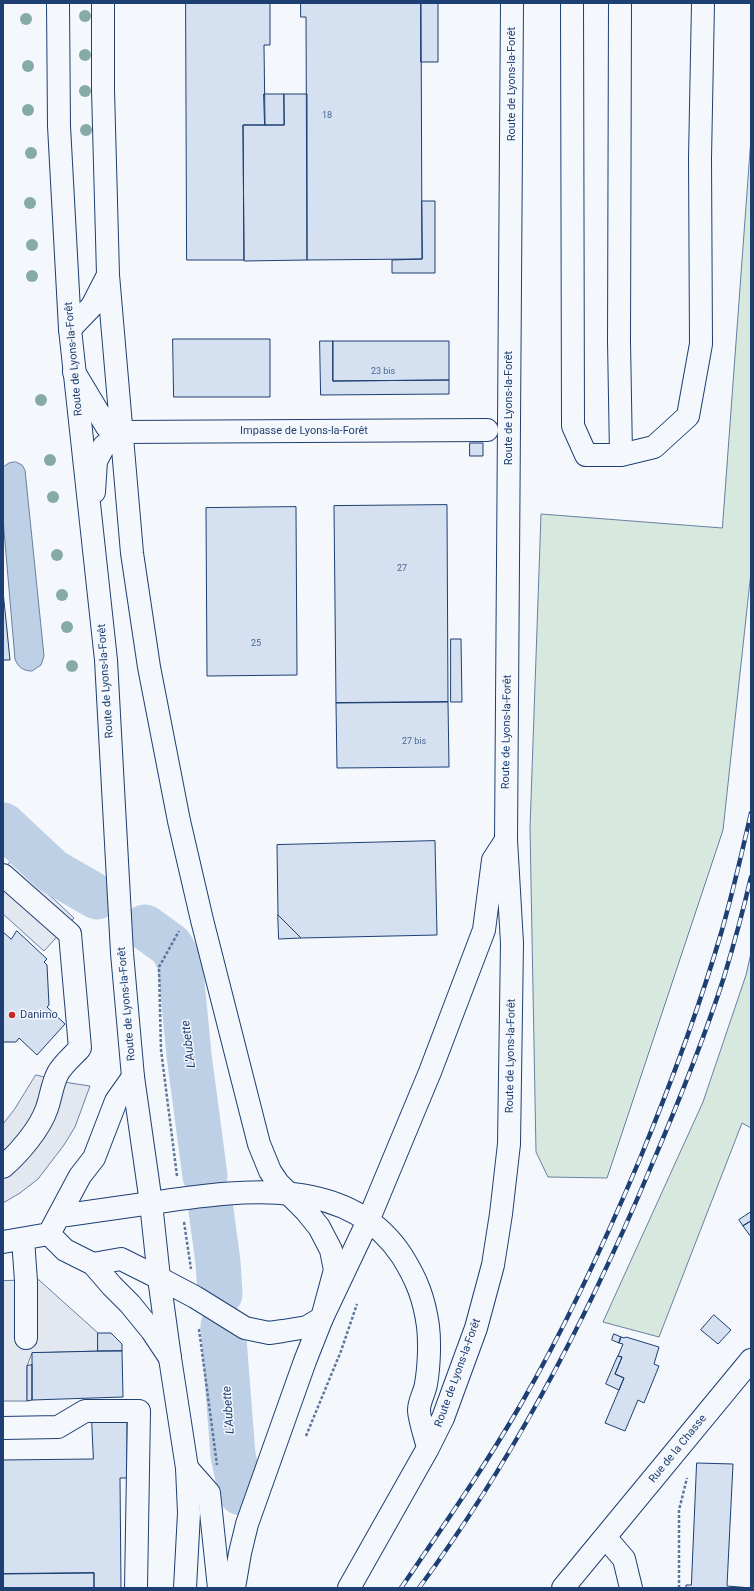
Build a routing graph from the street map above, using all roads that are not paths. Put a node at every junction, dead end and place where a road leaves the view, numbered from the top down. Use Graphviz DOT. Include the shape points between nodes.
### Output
graph roads {
  1 [pos="58,3"];
  2 [pos="103,3"];
  3 [pos="512,3"];
  4 [pos="572,3"];
  5 [pos="620,3"];
  6 [pos="703,3"];
  7 [pos="108,275"];
  8 [pos="70,329"];
  9 [pos="74,372"];
  10 [pos="487,430"];
  11 [pos="122,432"];
  12 [pos="621,455"];
  13 [pos="91,526"];
  14 [pos="506,840"];
  15 [pos="3,876"];
  16 [pos="133,1077"];
  17 [pos="3,1167"];
  18 [pos="288,1193"];
  19 [pos="151,1203"];
  20 [pos="60,1216"];
  21 [pos="368,1221"];
  22 [pos="49,1234"];
  23 [pos="13,1240"];
  24 [pos="92,1264"];
  25 [pos="159,1278"];
  26 [pos="322,1318"];
  27 [pos="26,1338"];
  28 [pos="170,1358"];
  29 [pos="751,1360"];
  30 [pos="3,1428"];
  31 [pos="428,1448"];
  32 [pos="187,1468"];
  33 [pos="605,1537"];
  34 [pos="136,1588"];
  35 [pos="186,1588"];
  36 [pos="219,1588"];
  37 [pos="234,1588"];
  38 [pos="349,1588"];
  39 [pos="563,1588"];
  40 [pos="631,1588"];
  1 -- 8 [label="main road, Route de Lyons-la-Forêt" via="59,126"];
  2 -- 7 [label="main road"];
  3 -- 14 [label="main road, Route de Lyons-la-Forêt"];
  4 -- 12 [label="main road" via="573,426 586,455"];
  5 -- 12 [label="main road"];
  6 -- 12 [label="main road" via="700,352 688,416 654,447"];
  7 -- 8 [label="main road" via="92,306"];
  7 -- 11 [label="main road"];
  8 -- 9 [label="main road, Route de Lyons-la-Forêt"];
  9 -- 11 [label="main road" via="107,427"];
  9 -- 13 [label="main road, Route de Lyons-la-Forêt"];
  10 -- 11 [label="main road, Impasse de Lyons-la-Forêt"];
  11 -- 13 [label="main road" via="104,446 96,462"];
  11 -- 18 [label="main road" via="135,568 149,667 179,821 259,1144 270,1171"];
  13 -- 16 [label="main road, Route de Lyons-la-Forêt" via="106,660 122,953"];
  14 -- 21 [label="main road" via="493,860 484,930 430,1072"];
  14 -- 31 [label="main road, Route de Lyons-la-Forêt" via="512,943 511,1072 509,1144 501,1214 493,1265 476,1328 443,1418"];
  15 -- 17 [label="main road" via="70,934 80,1048 58,1072 47,1110 32,1135"];
  16 -- 19 [label="main road, Route de Lyons-la-Forêt"];
  16 -- 20 [label="main road" via="116,1101 94,1158 80,1176"];
  18 -- 19 [label="main road" via="228,1193"];
  18 -- 21 [label="main road" via="320,1198 348,1208"];
  18 -- 26 [label="main road" via="319,1227 331,1250 335,1270"];
  19 -- 20 [label="main road"];
  19 -- 25 [label="main road, Route de Lyons-la-Forêt"];
  20 -- 22 [label="main road"];
  21 -- 26 [label="main road"];
  21 -- 31 [label="main road" via="396,1247 418,1285 425,1307 428,1328 426,1385 419,1410"];
  22 -- 23 [label="main road"];
  22 -- 24 [label="main road" via="65,1250"];
  23 -- 27 [label="main road" via="26,1281"];
  24 -- 25 [label="main road" via="121,1259"];
  24 -- 28 [label="main road" via="130,1304"];
  25 -- 26 [label="main road" via="245,1328 269,1333 307,1327"];
  25 -- 28 [label="main road, Route de Lyons-la-Forêt"];
  26 -- 37 [label="main road" via="247,1524"];
  28 -- 32 [label="main road, Route de Lyons-la-Forêt"];
  29 -- 33 [label="main road, Rue de la Chasse"];
  30 -- 34 [label="main road" via="58,1427 85,1411 139,1411"];
  31 -- 38 [label="main road, Route de Lyons-la-Forêt"];
  32 -- 35 [label="main road, Route de Lyons-la-Forêt" via="189,1513"];
  32 -- 36 [label="main road" via="209,1493"];
  33 -- 39 [label="main road, Rue de la Chasse"];
  33 -- 40 [label="main road" via="624,1559"];
}
